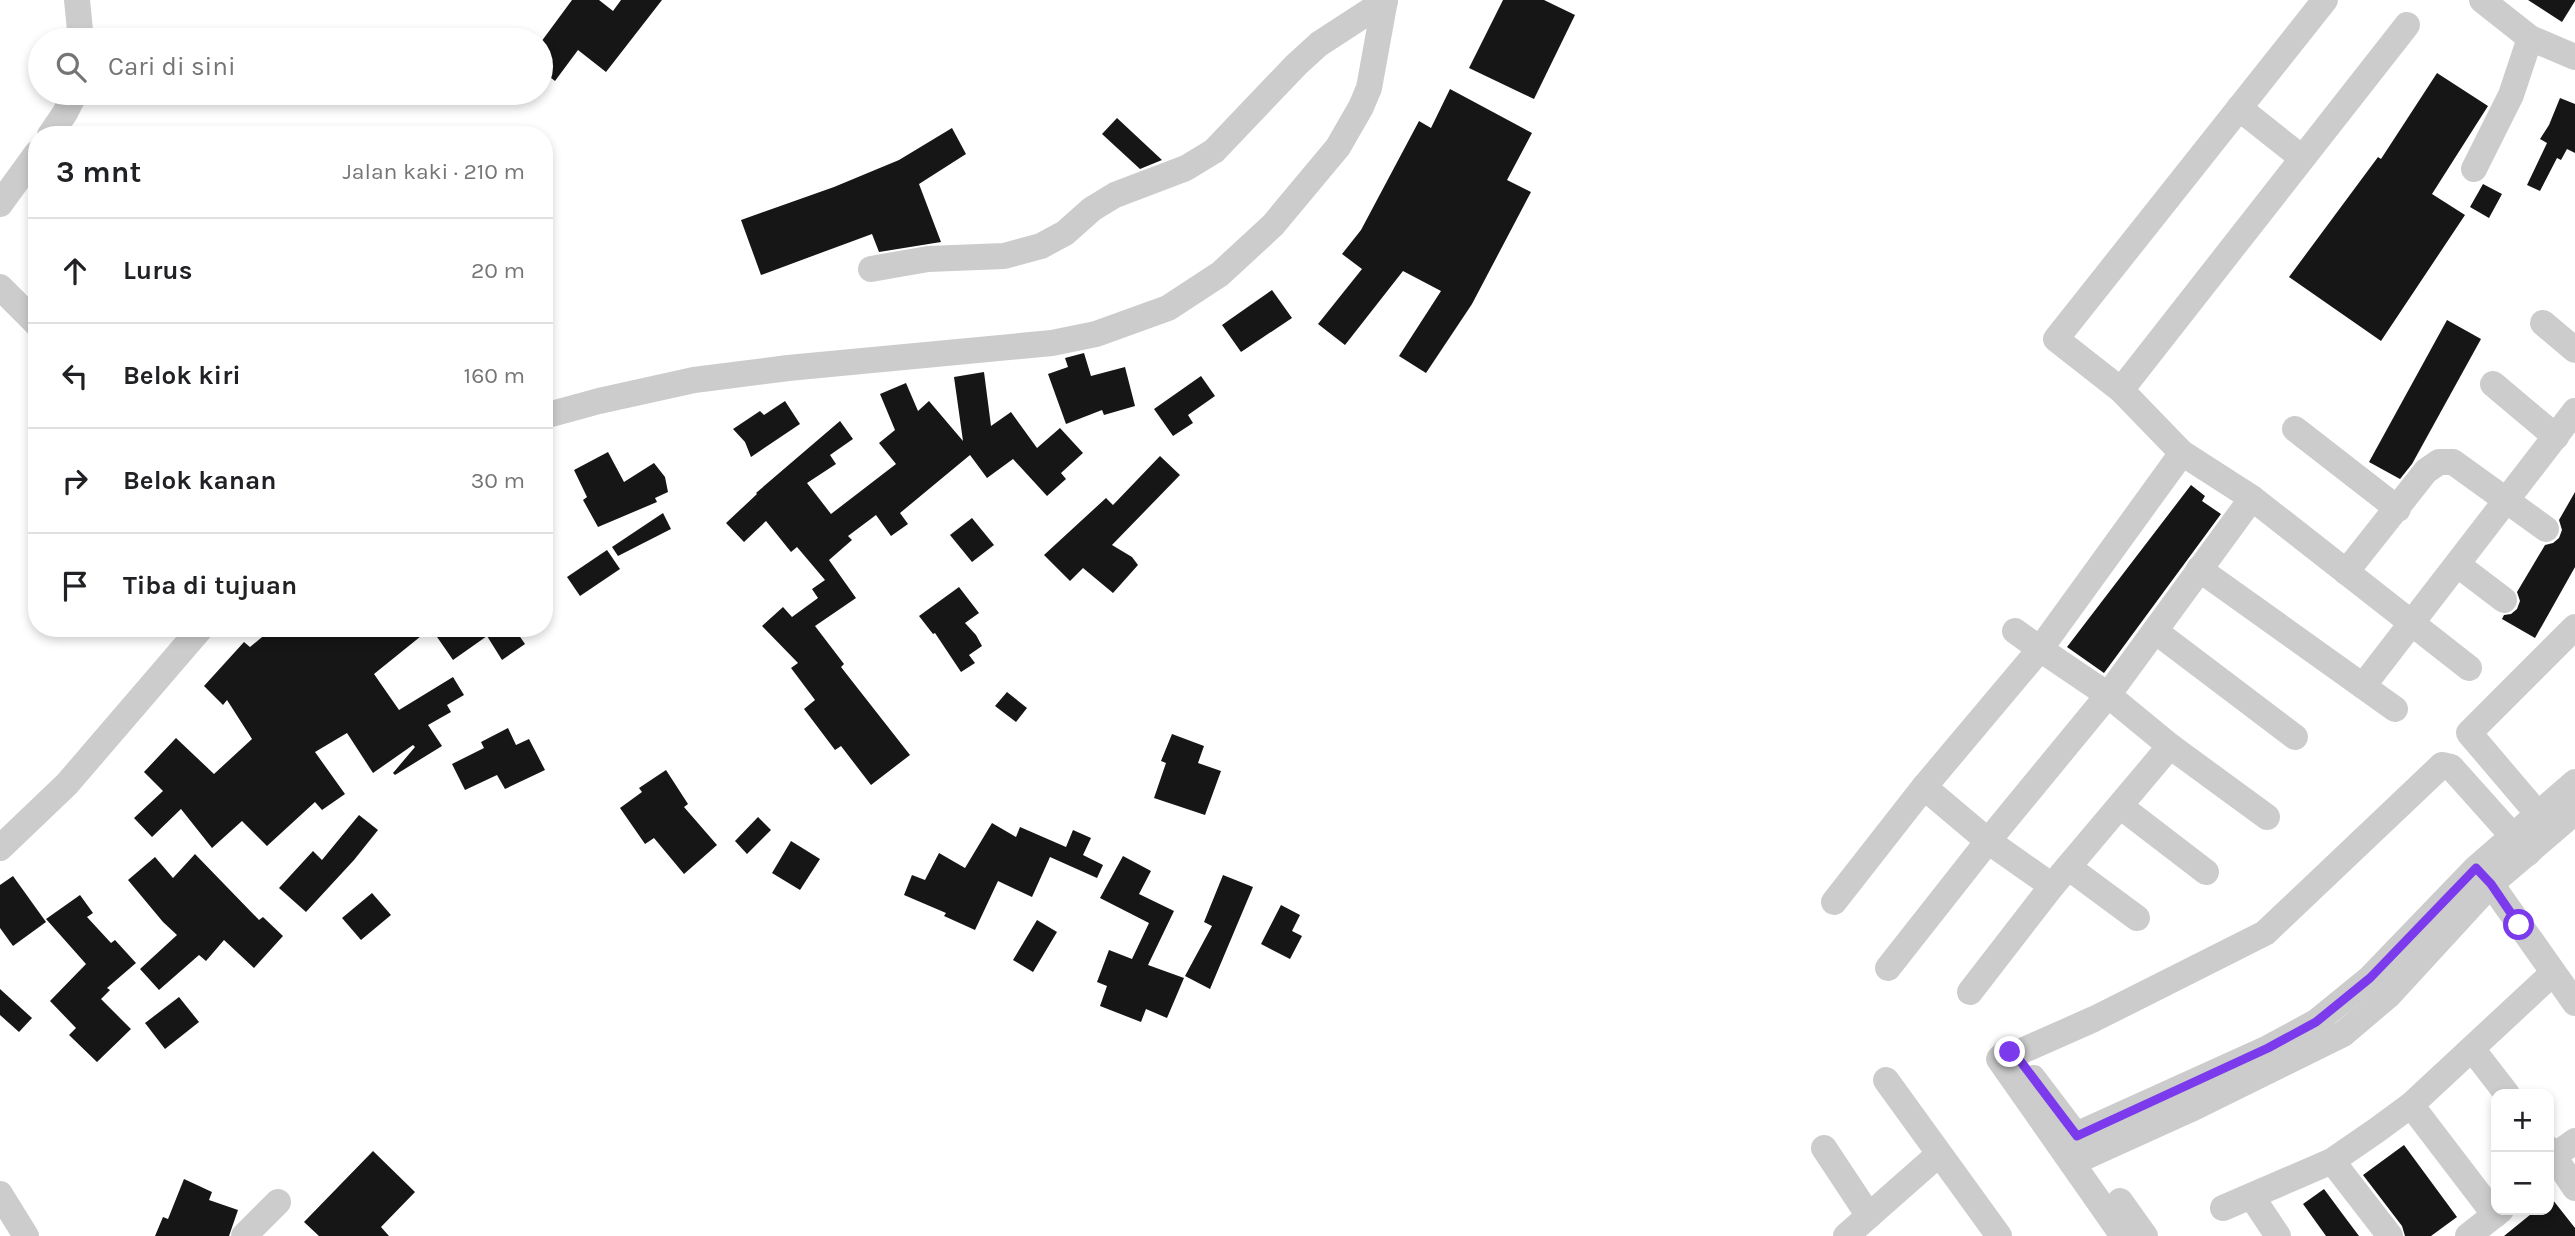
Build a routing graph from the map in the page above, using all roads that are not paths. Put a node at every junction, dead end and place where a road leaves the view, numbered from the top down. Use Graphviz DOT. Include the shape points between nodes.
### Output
graph roads {
  1 [pos="77,0"];
  2 [pos="2325,0"];
  3 [pos="2482,0"];
  4 [pos="1383,8"];
  5 [pos="2407,25"];
  6 [pos="80,28"];
  7 [pos="2527,50"];
  8 [pos="2575,57"];
  9 [pos="69,105"];
  10 [pos="2239,108"];
  11 [pos="56,126"];
  12 [pos="2302,159"];
  13 [pos="28,165"];
  14 [pos="2474,170"];
  15 [pos="0,204"];
  16 [pos="871,269"];
  17 [pos="0,287"];
  18 [pos="28,315"];
  19 [pos="2543,323"];
  20 [pos="2575,350"];
  21 [pos="2493,384"];
  22 [pos="2121,390"];
  23 [pos="2575,411"];
  24 [pos="553,414"];
  25 [pos="2295,429"];
  26 [pos="2556,438"];
  27 [pos="2182,453"];
  28 [pos="2252,498"];
  29 [pos="2508,500"];
  30 [pos="2398,509"];
  31 [pos="2546,529"];
  32 [pos="2458,565"];
  33 [pos="2199,569"];
  34 [pos="2346,572"];
  35 [pos="2504,600"];
  36 [pos="2412,624"];
  37 [pos="2575,627"];
  38 [pos="2015,631"];
  39 [pos="2155,631"];
  40 [pos="193,637"];
  41 [pos="2040,649"];
  42 [pos="2469,668"];
  43 [pos="2363,686"];
  44 [pos="2108,695"];
  45 [pos="2395,709"];
  46 [pos="2295,737"];
  47 [pos="2171,746"];
  48 [pos="2575,782"];
  49 [pos="1924,787"];
  50 [pos="2120,806"];
  51 [pos="2575,813"];
  52 [pos="2538,814"];
  53 [pos="2267,817"];
  54 [pos="1988,841"];
  55 [pos="2520,844"];
  56 [pos="0,848"];
  57 [pos="2206,872"];
  58 [pos="2484,876"];
  59 [pos="2060,877"];
  60 [pos="1834,902"];
  61 [pos="2137,918"];
  62 [pos="1888,968"];
  63 [pos="2553,973"];
  64 [pos="1970,992"];
  65 [pos="2575,1003"];
  66 [pos="2473,1050"];
  67 [pos="1886,1080"];
  68 [pos="2503,1089"];
  69 [pos="2411,1105"];
  70 [pos="1824,1148"];
  71 [pos="2073,1149"];
  72 [pos="1939,1154"];
  73 [pos="2557,1157"];
  74 [pos="2332,1161"];
  75 [pos="2575,1188"];
  76 [pos="0,1194"];
  77 [pos="2252,1197"];
  78 [pos="278,1202"];
  79 [pos="2491,1203"];
  80 [pos="2222,1208"];
  81 [pos="2494,1215"];
  82 [pos="1869,1216"];
  83 [pos="1996,1235"];
  84 [pos="26,1236"];
  85 [pos="244,1236"];
  86 [pos="1846,1236"];
  87 [pos="2123,1236"];
  88 [pos="2145,1236"];
  89 [pos="2278,1236"];
  90 [pos="2390,1236"];
  91 [pos="2468,1236"];
  1 -- 6 [label="street"];
  2 -- 10 [label="street"];
  3 -- 7 [label="street"];
  4 -- 16 [label="street" via="1319,44 1214,151 1115,195 1053,239 1004,256 928,259"];
  4 -- 24 [label="street" via="1369,88 1338,147 1273,225 1220,274 1168,308 1096,334 1052,343 694,380"];
  5 -- 12 [label="street"];
  7 -- 8 [label="street"];
  7 -- 14 [label="street" via="2511,95"];
  9 -- 11 [label="street"];
  10 -- 12 [label="street"];
  10 -- 22 [label="street" via="2056,339"];
  12 -- 22 [label="street"];
  13 -- 15 [label="street"];
  17 -- 18 [label="street"];
  19 -- 20 [label="street"];
  21 -- 26 [label="street"];
  22 -- 27 [label="street"];
  23 -- 26 [label="street"];
  25 -- 30 [label="street"];
  26 -- 29 [label="street"];
  27 -- 28 [label="street"];
  27 -- 41 [label="street"];
  28 -- 33 [label="street"];
  28 -- 34 [label="street"];
  29 -- 30 [label="street" via="2453,461 2439,462 2426,471"];
  29 -- 31 [label="street"];
  29 -- 32 [label="street"];
  30 -- 34 [label="street"];
  32 -- 35 [label="street"];
  32 -- 36 [label="street"];
  33 -- 39 [label="street"];
  33 -- 43 [label="street"];
  34 -- 36 [label="street"];
  36 -- 42 [label="street"];
  36 -- 43 [label="street"];
  37 -- 52 [label="street" via="2469,733"];
  38 -- 41 [label="street"];
  39 -- 44 [label="street"];
  39 -- 46 [label="street"];
  40 -- 56 [label="street" via="66,785"];
  41 -- 44 [label="street"];
  41 -- 49 [label="street"];
  43 -- 45 [label="street"];
  44 -- 47 [label="street"];
  44 -- 54 [label="street"];
  47 -- 50 [label="street"];
  47 -- 53 [label="street"];
  48 -- 52 [label="street"];
  49 -- 54 [label="street"];
  49 -- 60 [label="street"];
  50 -- 57 [label="street"];
  50 -- 59 [label="street"];
  51 -- 55 [label="street"];
  52 -- 55 [label="street"];
  54 -- 59 [label="street"];
  54 -- 62 [label="street"];
  55 -- 58 [label="street"];
  55 -- 71 [label="street" via="2451,767 2442,765 2265,933 2094,1019 2015,1054 2006,1052 1999,1059"];
  58 -- 63 [label="street"];
  58 -- 71 [label="street" via="2389,995 2343,1034 2189,1110"];
  59 -- 61 [label="street"];
  59 -- 64 [label="street"];
  63 -- 65 [label="street"];
  63 -- 66 [label="street"];
  66 -- 68 [label="street"];
  66 -- 69 [label="street"];
  67 -- 72 [label="street"];
  69 -- 74 [label="street"];
  69 -- 79 [label="street"];
  70 -- 82 [label="street"];
  71 -- 87 [label="street"];
  71 -- 88 [label="street"];
  72 -- 82 [label="street"];
  72 -- 83 [label="street"];
  73 -- 75 [label="street"];
  74 -- 77 [label="street"];
  74 -- 90 [label="street"];
  76 -- 84 [label="street"];
  77 -- 80 [label="street"];
  77 -- 89 [label="street"];
  78 -- 85 [label="street"];
  81 -- 91 [label="street"];
  82 -- 86 [label="street"];
}
